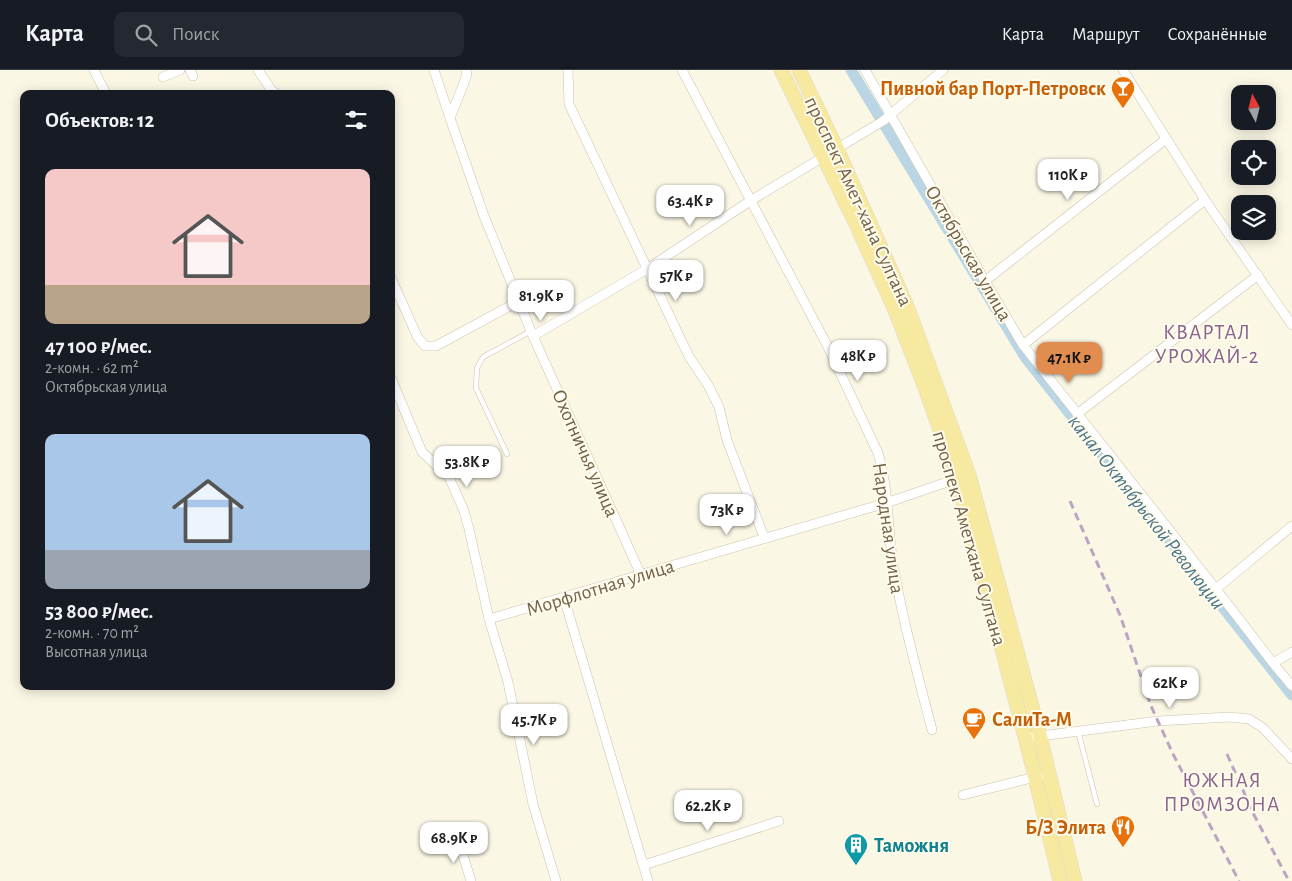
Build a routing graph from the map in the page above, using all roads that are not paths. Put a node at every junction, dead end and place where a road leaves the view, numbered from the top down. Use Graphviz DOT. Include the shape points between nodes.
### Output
graph roads {
  1 [pos="94,70"];
  2 [pos="180,70"];
  3 [pos="258,70"];
  4 [pos="434,70"];
  5 [pos="466,70"];
  6 [pos="568,70"];
  7 [pos="682,70"];
  8 [pos="781,70"];
  9 [pos="798,70"];
  10 [pos="865,70"];
  11 [pos="943,70"];
  12 [pos="1123,70"];
  13 [pos="163,77"];
  14 [pos="104,90"];
  15 [pos="271,90"];
  16 [pos="450,118"];
  17 [pos="886,118"];
  18 [pos="1166,139"];
  19 [pos="836,149"];
  20 [pos="823,155"];
  21 [pos="1205,200"];
  22 [pos="750,201"];
  23 [pos="647,269"];
  24 [pos="1258,275"];
  25 [pos="984,282"];
  26 [pos="395,287"];
  27 [pos="519,301"];
  28 [pos="1292,325"];
  29 [pos="532,334"];
  30 [pos="1023,345"];
  31 [pos="395,388"];
  32 [pos="1077,414"];
  33 [pos="507,454"];
  34 [pos="963,477"];
  35 [pos="886,503"];
  36 [pos="1292,526"];
  37 [pos="764,537"];
  38 [pos="641,575"];
  39 [pos="1216,589"];
  40 [pos="564,598"];
  41 [pos="489,619"];
  42 [pos="1292,652"];
  43 [pos="1272,664"];
  44 [pos="1292,686"];
  45 [pos="932,730"];
  46 [pos="1078,731"];
  47 [pos="1040,736"];
  48 [pos="1025,738"];
  49 [pos="1292,759"];
  50 [pos="1049,774"];
  51 [pos="1034,777"];
  52 [pos="963,795"];
  53 [pos="1097,804"];
  54 [pos="779,821"];
  55 [pos="458,839"];
  56 [pos="644,865"];
  57 [pos="472,881"];
  58 [pos="556,881"];
  59 [pos="648,881"];
  60 [pos="1060,881"];
  61 [pos="1075,881"];
  1 -- 14 [label="street"];
  2 -- 13 [label="street"];
  3 -- 15 [label="street"];
  4 -- 16 [label="street, Охотничья улица"];
  5 -- 16 [label="street"];
  6 -- 23 [label="street" via="569,104"];
  7 -- 22 [label="street, Народная улица"];
  8 -- 20 [label="main road, проспект Аметхана Султана"];
  9 -- 19 [label="main road, проспект Амет-хана Султана"];
  10 -- 17 [label="street, Октябрьская улица"];
  11 -- 17 [label="street"];
  12 -- 18 [label="street"];
  16 -- 27 [label="street, Охотничья улица" via="484,216"];
  17 -- 19 [label="street"];
  17 -- 25 [label="street, Октябрьская улица"];
  18 -- 21 [label="street"];
  18 -- 25 [label="street"];
  19 -- 20 [label="street"];
  19 -- 34 [label="main road, проспект Амет-хана Султана" via="907,306"];
  20 -- 22 [label="street"];
  20 -- 34 [label="main road, проспект Аметхана Султана" via="895,310"];
  21 -- 24 [label="street"];
  21 -- 30 [label="street"];
  22 -- 23 [label="street"];
  22 -- 35 [label="street, Народная улица" via="828,347 878,453 884,472"];
  23 -- 29 [label="street"];
  23 -- 37 [label="street" via="718,407 727,440"];
  24 -- 28 [label="street"];
  24 -- 32 [label="street"];
  25 -- 30 [label="street, Октябрьская улица"];
  26 -- 27 [label="street" via="418,338 425,346 436,346"];
  27 -- 29 [label="street, Охотничья улица"];
  29 -- 33 [label="lane" via="483,357 477,368 476,388"];
  29 -- 38 [label="street, Охотничья улица"];
  30 -- 32 [label="street, Октябрьская улица"];
  31 -- 41 [label="street" via="422,452 449,477 464,511"];
  32 -- 39 [label="street, Октябрьская улица"];
  34 -- 35 [label="street, Морфлотная улица"];
  34 -- 47 [label="main road, проспект Амет-хана Султана"];
  34 -- 48 [label="main road, проспект Аметхана Султана"];
  35 -- 37 [label="street, Морфлотная улица"];
  35 -- 45 [label="street, Народная улица" via="898,592"];
  36 -- 39 [label="street"];
  37 -- 38 [label="street, Морфлотная улица"];
  38 -- 40 [label="street, Морфлотная улица"];
  39 -- 43 [label="street, Октябрьская улица"];
  40 -- 41 [label="street, Морфлотная улица"];
  40 -- 56 [label="street"];
  41 -- 58 [label="street" via="508,682 533,804"];
  42 -- 43 [label="street"];
  43 -- 44 [label="street, Октябрьская улица"];
  46 -- 47 [label="street"];
  46 -- 49 [label="street" via="1230,716 1250,719 1263,728"];
  46 -- 53 [label="lane"];
  47 -- 48 [label="street"];
  47 -- 50 [label="main road, проспект Амет-хана Султана"];
  48 -- 51 [label="main road, проспект Аметхана Султана"];
  50 -- 51 [label="street"];
  50 -- 61 [label="main road, проспект Амет-хана Султана"];
  51 -- 52 [label="street"];
  51 -- 60 [label="main road, проспект Аметхана Султана"];
  54 -- 56 [label="street"];
  55 -- 57 [label="street"];
  56 -- 59 [label="street"];
}
